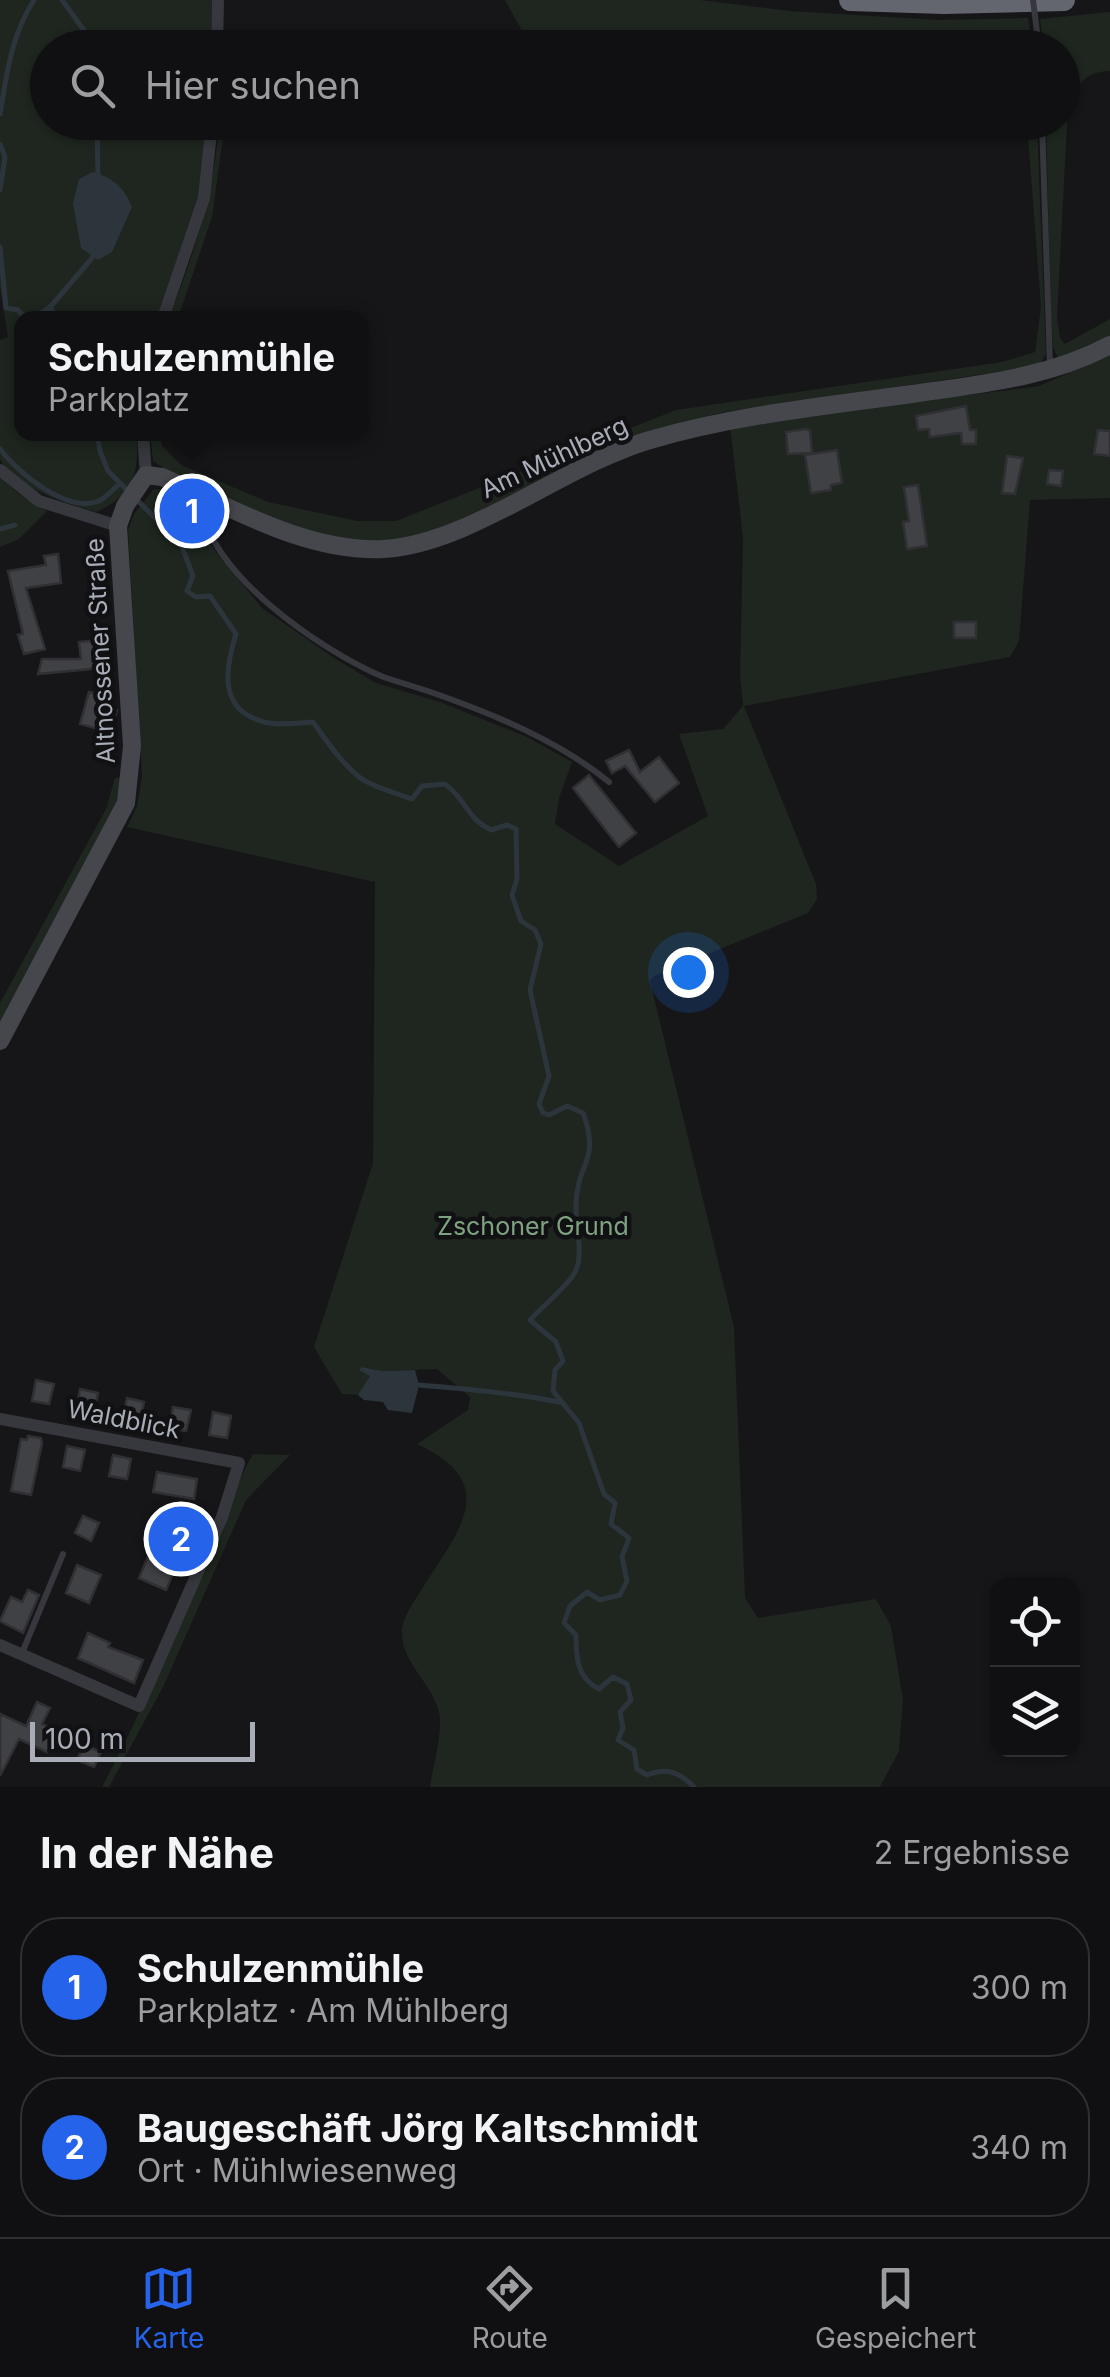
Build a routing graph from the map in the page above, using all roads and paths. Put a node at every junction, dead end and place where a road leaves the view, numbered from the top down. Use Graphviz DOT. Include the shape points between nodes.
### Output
graph roads {
  1 [pos="218,0"];
  2 [pos="850,0"];
  3 [pos="1032,0"];
  4 [pos="1064,0"];
  5 [pos="217,30"];
  6 [pos="1036,30"];
  7 [pos="210,140"];
  8 [pos="1043,140"];
  9 [pos="165,311"];
  10 [pos="1110,345"];
  11 [pos="1050,370"];
  12 [pos="144,441"];
  13 [pos="0,470"];
  14 [pos="143,478"];
  15 [pos="202,494"];
  16 [pos="118,526"];
  17 [pos="608,782"];
  18 [pos="0,1041"];
  19 [pos="0,1420"];
  20 [pos="63,1554"];
  21 [pos="1,1647"];
  22 [pos="21,1654"];
  1 -- 5 [label="street"];
  2 -- 4 [label="highway"];
  3 -- 6 [label="lane, bridge"];
  7 -- 9 [label="street" via="204,198"];
  8 -- 11 [label="lane"];
  10 -- 11 [label="street, Am Mühlberg"];
  11 -- 15 [label="street, Am Mühlberg" via="728,419 579,467 469,524 388,549 325,543"];
  12 -- 14 [label="street"];
  13 -- 16 [label="street" via="39,501"];
  14 -- 15 [label="street, Am Mühlberg" via="162,477"];
  14 -- 16 [label="street, Altnossener Straße"];
  15 -- 17 [label="lane" via="202,520 263,600 380,675 526,731"];
  16 -- 18 [label="street, Altnossener Straße" via="132,746 126,803"];
  19 -- 22 [label="street, Waldblick" via="239,1463 140,1706"];
  20 -- 22 [label="lane"];
  21 -- 22 [label="street"];
}
